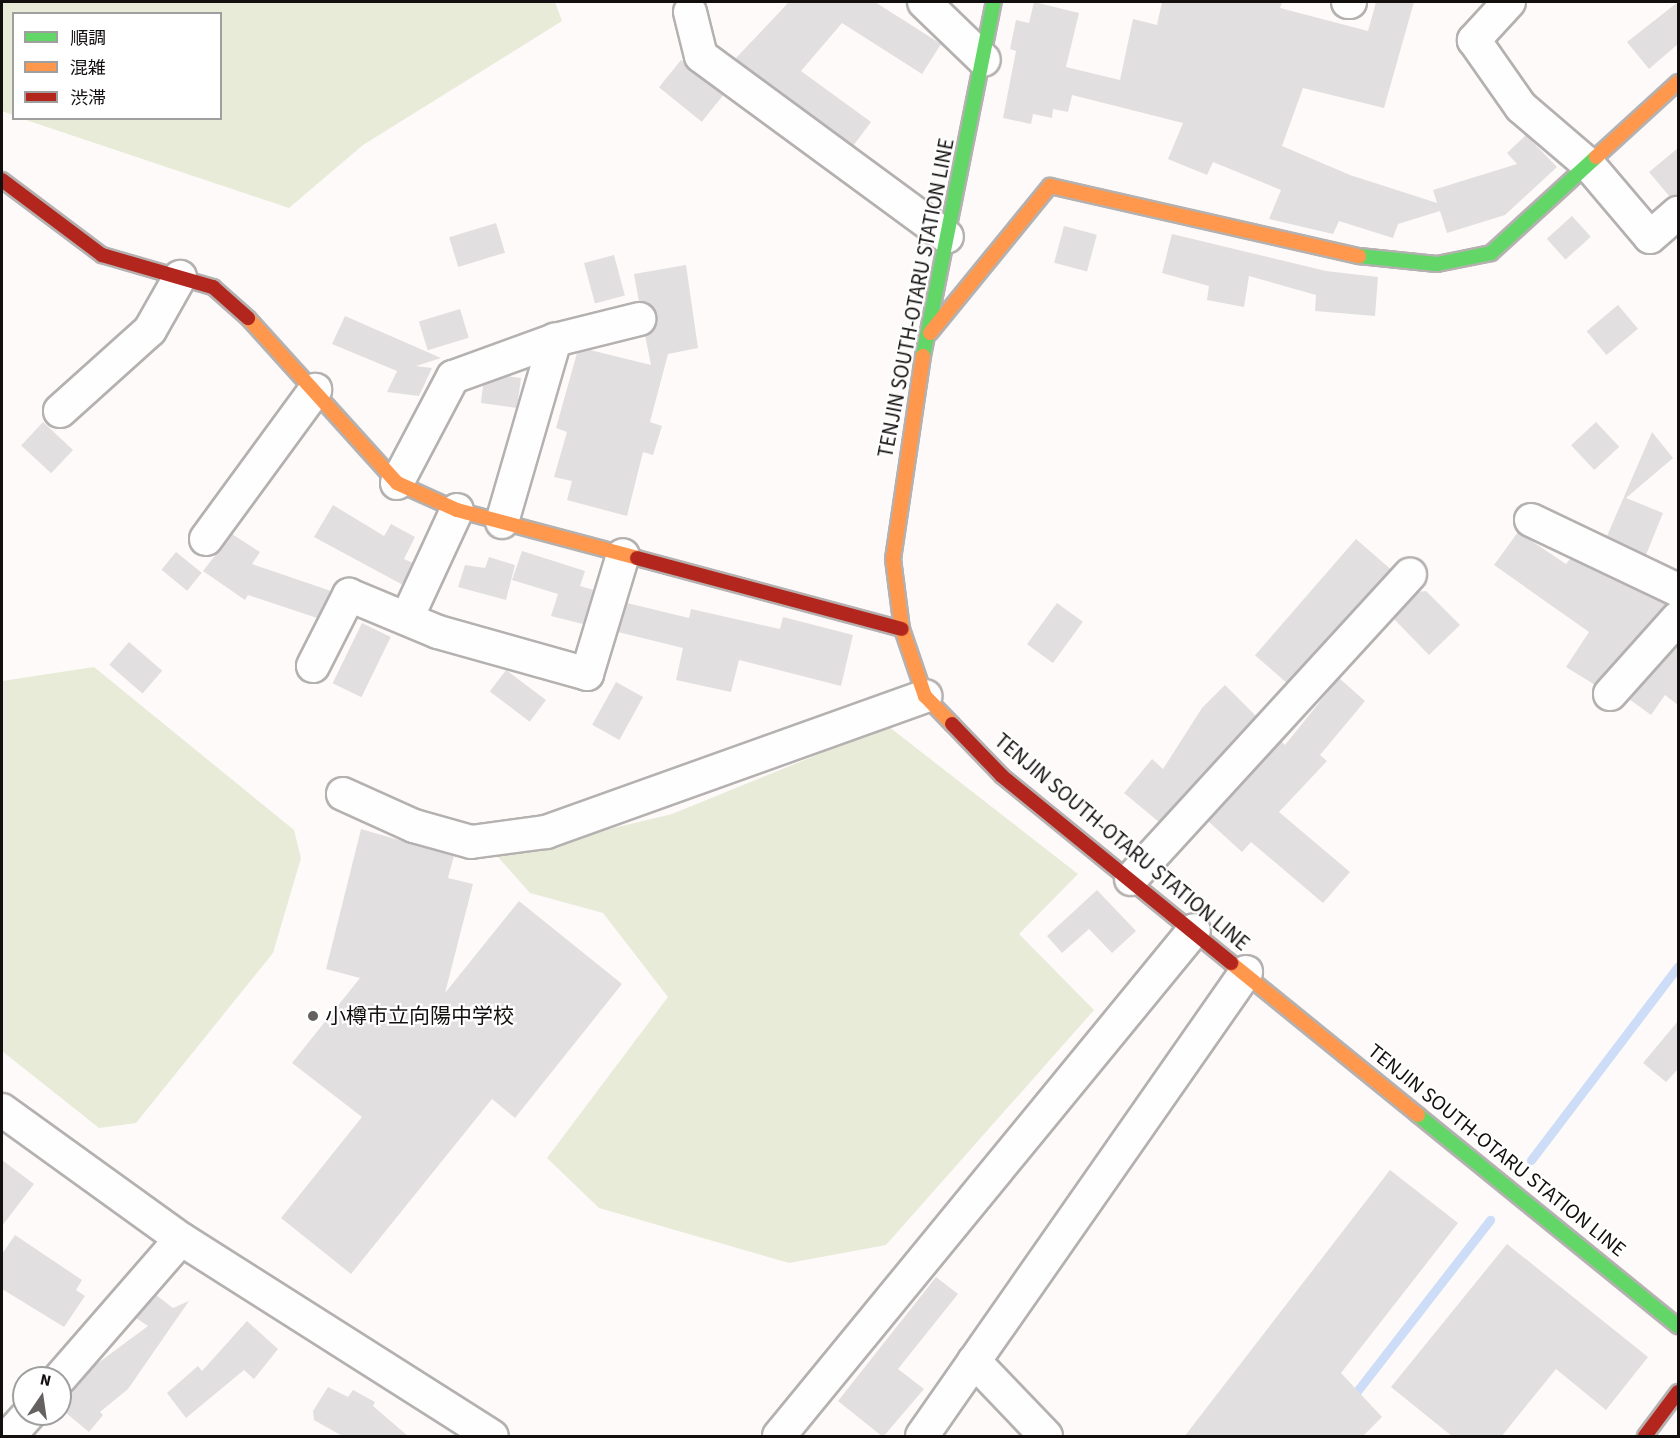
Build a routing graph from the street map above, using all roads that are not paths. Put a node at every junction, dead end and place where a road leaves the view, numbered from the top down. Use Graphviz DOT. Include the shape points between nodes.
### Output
graph roads {
  1 [pos="924,2"];
  2 [pos="993,2"];
  3 [pos="1509,2"];
  4 [pos="690,12"];
  5 [pos="984,60"];
  6 [pos="1678,82"];
  7 [pos="1589,165"];
  8 [pos="2,180"];
  9 [pos="1678,213"];
  10 [pos="947,237"];
  11 [pos="180,277"];
  12 [pos="639,319"];
  13 [pos="926,338"];
  14 [pos="555,340"];
  15 [pos="315,390"];
  16 [pos="60,411"];
  17 [pos="397,483"];
  18 [pos="458,510"];
  19 [pos="1531,520"];
  20 [pos="502,522"];
  21 [pos="206,539"];
  22 [pos="623,555"];
  23 [pos="1410,574"];
  24 [pos="1676,585"];
  25 [pos="407,618"];
  26 [pos="1678,618"];
  27 [pos="902,629"];
  28 [pos="314,666"];
  29 [pos="1610,694"];
  30 [pos="925,696"];
  31 [pos="343,794"];
  32 [pos="1131,879"];
  33 [pos="1194,930"];
  34 [pos="1246,972"];
  35 [pos="2,1110"];
  36 [pos="181,1239"];
  37 [pos="1678,1326"];
  38 [pos="974,1361"];
  39 [pos="70,1366"];
  40 [pos="1678,1392"];
  41 [pos="473,1432"];
  42 [pos="779,1437"];
  43 [pos="922,1437"];
  44 [pos="1046,1437"];
  45 [pos="1645,1437"];
  1 -- 5 [label="street"];
  2 -- 5 [label="street, TENJIN SOUTH-OTARU STATION LINE"];
  3 -- 7 [label="street" via="1474,39 1521,107"];
  4 -- 10 [label="street" via="701,56"];
  5 -- 10 [label="street, TENJIN SOUTH-OTARU STATION LINE"];
  6 -- 7 [label="street"];
  7 -- 9 [label="street" via="1650,237"];
  7 -- 13 [label="street" via="1491,253 1437,264 1258,240 1050,186"];
  8 -- 11 [label="street" via="102,255"];
  10 -- 13 [label="street, TENJIN SOUTH-OTARU STATION LINE"];
  11 -- 15 [label="street" via="213,287 260,327"];
  11 -- 16 [label="street" via="150,330"];
  12 -- 14 [label="street"];
  13 -- 27 [label="street, TENJIN SOUTH-OTARU STATION LINE" via="893,559"];
  14 -- 17 [label="street" via="453,377"];
  14 -- 20 [label="street"];
  15 -- 17 [label="street"];
  15 -- 21 [label="street"];
  17 -- 18 [label="street"];
  18 -- 20 [label="street"];
  18 -- 25 [label="street"];
  19 -- 24 [label="street"];
  20 -- 22 [label="street"];
  22 -- 25 [label="street" via="587,674 438,632"];
  22 -- 27 [label="street"];
  23 -- 32 [label="street"];
  25 -- 28 [label="street" via="349,595"];
  26 -- 29 [label="street"];
  27 -- 30 [label="street, TENJIN SOUTH-OTARU STATION LINE"];
  30 -- 31 [label="street" via="546,832 471,842 414,826"];
  30 -- 32 [label="street, TENJIN SOUTH-OTARU STATION LINE" via="1002,776"];
  32 -- 33 [label="street, TENJIN SOUTH-OTARU STATION LINE"];
  33 -- 34 [label="street, TENJIN SOUTH-OTARU STATION LINE"];
  33 -- 42 [label="street"];
  34 -- 37 [label="street, TENJIN SOUTH-OTARU STATION LINE"];
  34 -- 38 [label="street"];
  35 -- 36 [label="street"];
  36 -- 39 [label="street"];
  36 -- 41 [label="street"];
  38 -- 43 [label="street"];
  38 -- 44 [label="street"];
  40 -- 45 [label="street"];
}
